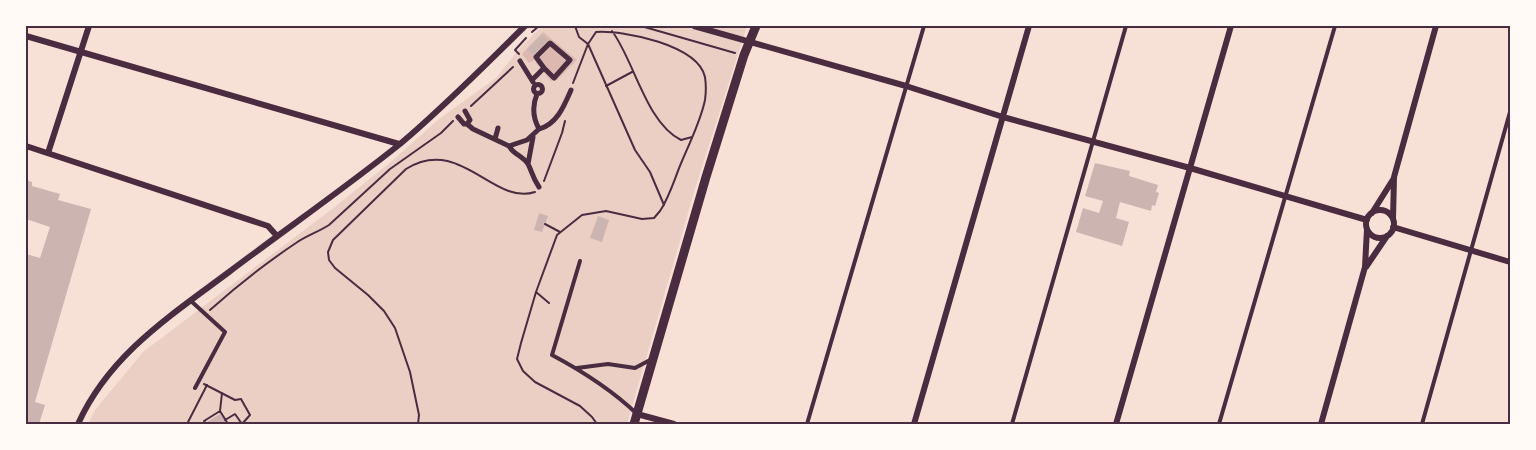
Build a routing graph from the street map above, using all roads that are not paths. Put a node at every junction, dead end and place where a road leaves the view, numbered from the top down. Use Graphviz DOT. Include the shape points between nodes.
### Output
graph roads {
  1 [pos="89,26"];
  2 [pos="525,26"];
  3 [pos="694,26"];
  4 [pos="756,26"];
  5 [pos="924,26"];
  6 [pos="1029,26"];
  7 [pos="1126,26"];
  8 [pos="1231,26"];
  9 [pos="1335,26"];
  10 [pos="1436,26"];
  11 [pos="26,36"];
  12 [pos="750,42"];
  13 [pos="82,51"];
  14 [pos="520,61"];
  15 [pos="544,68"];
  16 [pos="533,83"];
  17 [pos="906,86"];
  18 [pos="570,90"];
  19 [pos="465,111"];
  20 [pos="1510,112"];
  21 [pos="458,117"];
  22 [pos="1003,117"];
  23 [pos="467,124"];
  24 [pos="498,128"];
  25 [pos="539,129"];
  26 [pos="533,137"];
  27 [pos="495,139"];
  28 [pos="1093,142"];
  29 [pos="399,144"];
  30 [pos="26,146"];
  31 [pos="508,146"];
  32 [pos="48,153"];
  33 [pos="528,164"];
  34 [pos="1190,168"];
  35 [pos="1394,177"];
  36 [pos="539,187"];
  37 [pos="1285,196"];
  38 [pos="1372,213"];
  39 [pos="1393,219"];
  40 [pos="1367,220"];
  41 [pos="1393,227"];
  42 [pos="1367,229"];
  43 [pos="277,236"];
  44 [pos="1387,236"];
  45 [pos="1471,250"];
  46 [pos="580,261"];
  47 [pos="1510,262"];
  48 [pos="1365,267"];
  49 [pos="190,301"];
  50 [pos="654,358"];
  51 [pos="577,368"];
  52 [pos="195,388"];
  53 [pos="637,414"];
  54 [pos="78,424"];
  55 [pos="634,424"];
  56 [pos="674,424"];
  57 [pos="807,424"];
  58 [pos="914,424"];
  59 [pos="1012,424"];
  60 [pos="1116,424"];
  61 [pos="1219,424"];
  62 [pos="1321,424"];
  63 [pos="1422,424"];
  1 -- 13 [label="street"];
  2 -- 29 [label="street"];
  3 -- 12 [label="street"];
  4 -- 12 [label="street"];
  5 -- 17 [label="lane"];
  6 -- 22 [label="street"];
  7 -- 28 [label="lane"];
  8 -- 34 [label="street"];
  9 -- 37 [label="lane"];
  10 -- 35 [label="street"];
  11 -- 13 [label="street"];
  12 -- 17 [label="street"];
  12 -- 50 [label="street"];
  13 -- 29 [label="street"];
  13 -- 32 [label="street"];
  14 -- 16 [label="street"];
  15 -- 15 [label="street" via="554,78 570,60 550,43 536,57"];
  15 -- 16 [label="street"];
  16 -- 25 [label="street" via="543,88 533,104"];
  17 -- 22 [label="street"];
  17 -- 57 [label="lane"];
  18 -- 25 [label="street" via="557,117"];
  19 -- 23 [label="street" via="470,120"];
  20 -- 45 [label="lane"];
  21 -- 23 [label="street"];
  22 -- 28 [label="street"];
  22 -- 58 [label="street"];
  23 -- 27 [label="street"];
  24 -- 27 [label="street"];
  25 -- 26 [label="street"];
  26 -- 31 [label="street"];
  26 -- 33 [label="street"];
  27 -- 31 [label="street"];
  28 -- 34 [label="street"];
  28 -- 59 [label="lane"];
  29 -- 43 [label="street"];
  30 -- 32 [label="street"];
  31 -- 33 [label="street"];
  32 -- 43 [label="street" via="268,226"];
  33 -- 36 [label="street"];
  34 -- 37 [label="street"];
  34 -- 60 [label="street"];
  35 -- 38 [label="street"];
  35 -- 39 [label="street"];
  37 -- 40 [label="street"];
  37 -- 61 [label="lane"];
  38 -- 39 [label="street" via="1384,211"];
  38 -- 40 [label="street"];
  39 -- 41 [label="street"];
  40 -- 42 [label="street"];
  41 -- 44 [label="street"];
  41 -- 45 [label="street"];
  42 -- 44 [label="street" via="1375,237"];
  42 -- 48 [label="street"];
  43 -- 49 [label="street"];
  44 -- 48 [label="street"];
  45 -- 47 [label="street"];
  45 -- 63 [label="lane"];
  46 -- 51 [label="lane" via="552,355"];
  48 -- 62 [label="street"];
  49 -- 52 [label="lane" via="225,332"];
  49 -- 54 [label="street" via="133,346 97,389"];
  50 -- 51 [label="lane" via="635,368 608,364"];
  50 -- 53 [label="street"];
  51 -- 53 [label="lane"];
  53 -- 55 [label="street"];
  53 -- 56 [label="street"];
}
